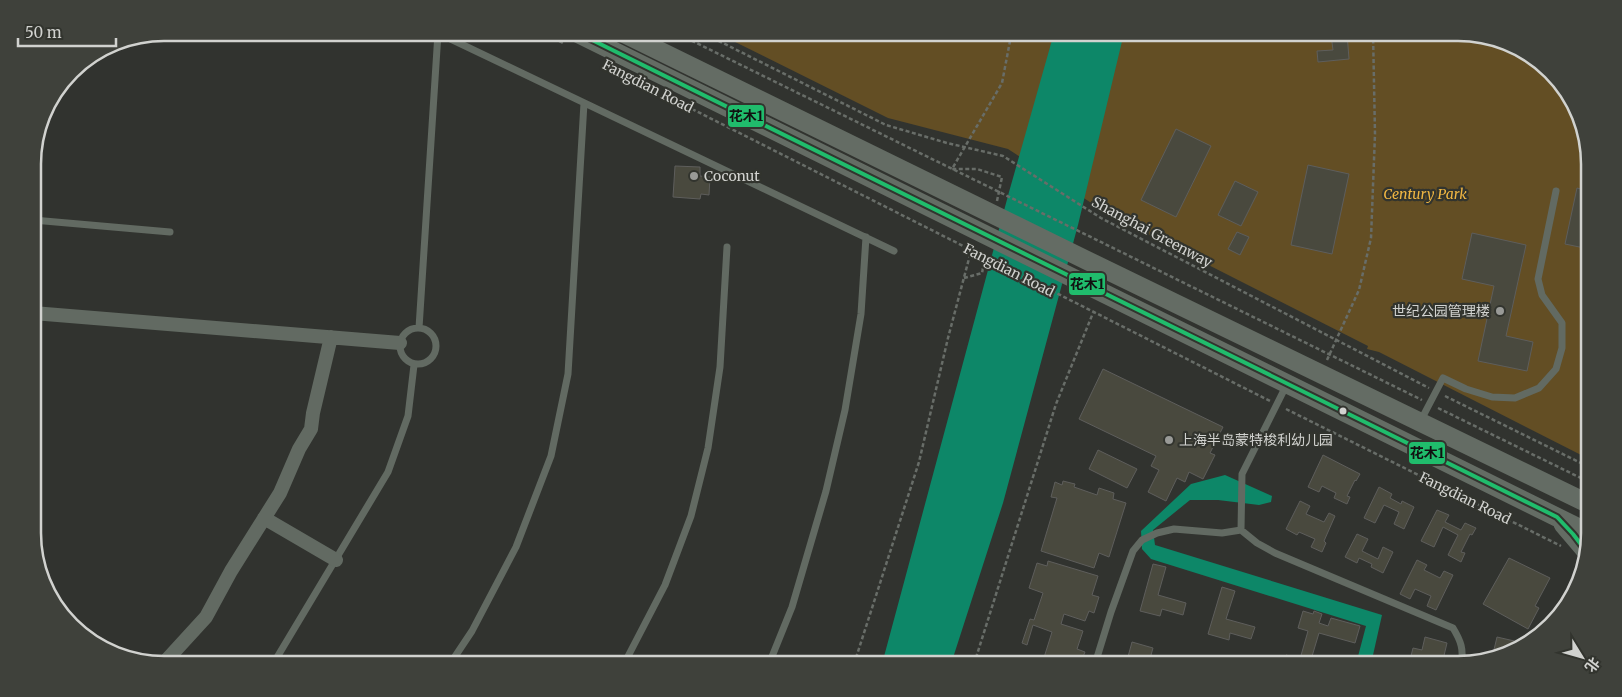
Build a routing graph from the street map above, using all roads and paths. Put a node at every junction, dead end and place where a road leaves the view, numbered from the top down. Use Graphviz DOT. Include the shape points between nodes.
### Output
graph roads {
  1 [pos="1010,41"];
  2 [pos="1373,41"];
  3 [pos="437,42"];
  4 [pos="457,42"];
  5 [pos="578,42"];
  6 [pos="641,42"];
  7 [pos="693,42"];
  8 [pos="720,42"];
  9 [pos="584,102"];
  10 [pos="691,108"];
  11 [pos="964,147"];
  12 [pos="952,169"];
  13 [pos="1556,191"];
  14 [pos="42,221"];
  15 [pos="170,232"];
  16 [pos="866,237"];
  17 [pos="727,248"];
  18 [pos="894,251"];
  19 [pos="971,251"];
  20 [pos="1093,312"];
  21 [pos="42,314"];
  22 [pos="419,328"];
  23 [pos="331,337"];
  24 [pos="1336,340"];
  25 [pos="400,343"];
  26 [pos="1329,355"];
  27 [pos="414,365"];
  28 [pos="1319,374"];
  29 [pos="1287,383"];
  30 [pos="1436,392"];
  31 [pos="1276,404"];
  32 [pos="1429,404"];
  33 [pos="1420,422"];
  34 [pos="1581,463"];
  35 [pos="1581,478"];
  36 [pos="1581,500"];
  37 [pos="1557,517"];
  38 [pos="264,518"];
  39 [pos="1581,529"];
  40 [pos="1242,530"];
  41 [pos="1580,543"];
  42 [pos="1567,549"];
  43 [pos="336,560"];
  44 [pos="857,655"];
  45 [pos="977,655"];
  46 [pos="1098,655"];
  47 [pos="1463,655"];
  48 [pos="170,656"];
  49 [pos="278,656"];
  50 [pos="455,656"];
  51 [pos="628,656"];
  52 [pos="772,656"];
  1 -- 11 [label="path" via="1002,83"];
  2 -- 24 [label="path" via="1375,134 1371,238 1359,290"];
  3 -- 22 [label="lane"];
  4 -- 9 [label="lane"];
  5 -- 29 [label="main road, Fangdian Road"];
  6 -- 28 [label="main road"];
  7 -- 12 [label="path"];
  8 -- 11 [label="path, Shanghai Greenway" via="886,125"];
  9 -- 16 [label="lane"];
  9 -- 50 [label="lane" via="568,374 551,456 516,547"];
  10 -- 19 [label="path, Fangdian Road"];
  11 -- 12 [label="path"];
  11 -- 24 [label="path, Shanghai Greenway" via="1003,156 1101,218"];
  12 -- 26 [label="path"];
  13 -- 30 [label="lane" via="1538,279 1542,295 1562,323 1562,348 1556,369 1540,388 1515,398 1492,397 1443,378"];
  14 -- 15 [label="lane"];
  16 -- 18 [label="lane"];
  16 -- 52 [label="lane" via="861,314 845,410 826,491 794,598"];
  17 -- 51 [label="lane" via="720,367 708,448 690,516 665,585"];
  19 -- 20 [label="path, Fangdian Road"];
  19 -- 44 [label="path" via="919,462"];
  20 -- 31 [label="path, Fangdian Road"];
  20 -- 45 [label="path" via="1056,404"];
  21 -- 23 [label="street"];
  22 -- 25 [label="lane" via="408,331"];
  22 -- 27 [label="lane" via="433,336 436,350 428,362"];
  23 -- 25 [label="street"];
  23 -- 38 [label="street" via="311,429"];
  24 -- 26 [label="path"];
  24 -- 30 [label="path, Shanghai Greenway"];
  25 -- 27 [label="lane" via="402,357"];
  26 -- 28 [label="path"];
  26 -- 32 [label="path"];
  27 -- 43 [label="lane" via="408,416 388,472"];
  28 -- 33 [label="main road"];
  29 -- 31 [label="lane"];
  29 -- 37 [label="main road, Fangdian Road"];
  30 -- 32 [label="lane"];
  30 -- 34 [label="path, Shanghai Greenway"];
  31 -- 40 [label="lane" via="1242,474"];
  31 -- 42 [label="path, Fangdian Road"];
  32 -- 33 [label="lane"];
  32 -- 35 [label="path"];
  33 -- 36 [label="main road"];
  37 -- 39 [label="main road, Fangdian Road"];
  37 -- 41 [label="main road"];
  38 -- 43 [label="street"];
  38 -- 48 [label="street" via="206,617"];
  40 -- 46 [label="lane" via="1222,533 1174,530 1142,540 1133,551"];
  40 -- 47 [label="lane" via="1275,553 1453,628 1461,641"];
  43 -- 49 [label="lane"];
}
